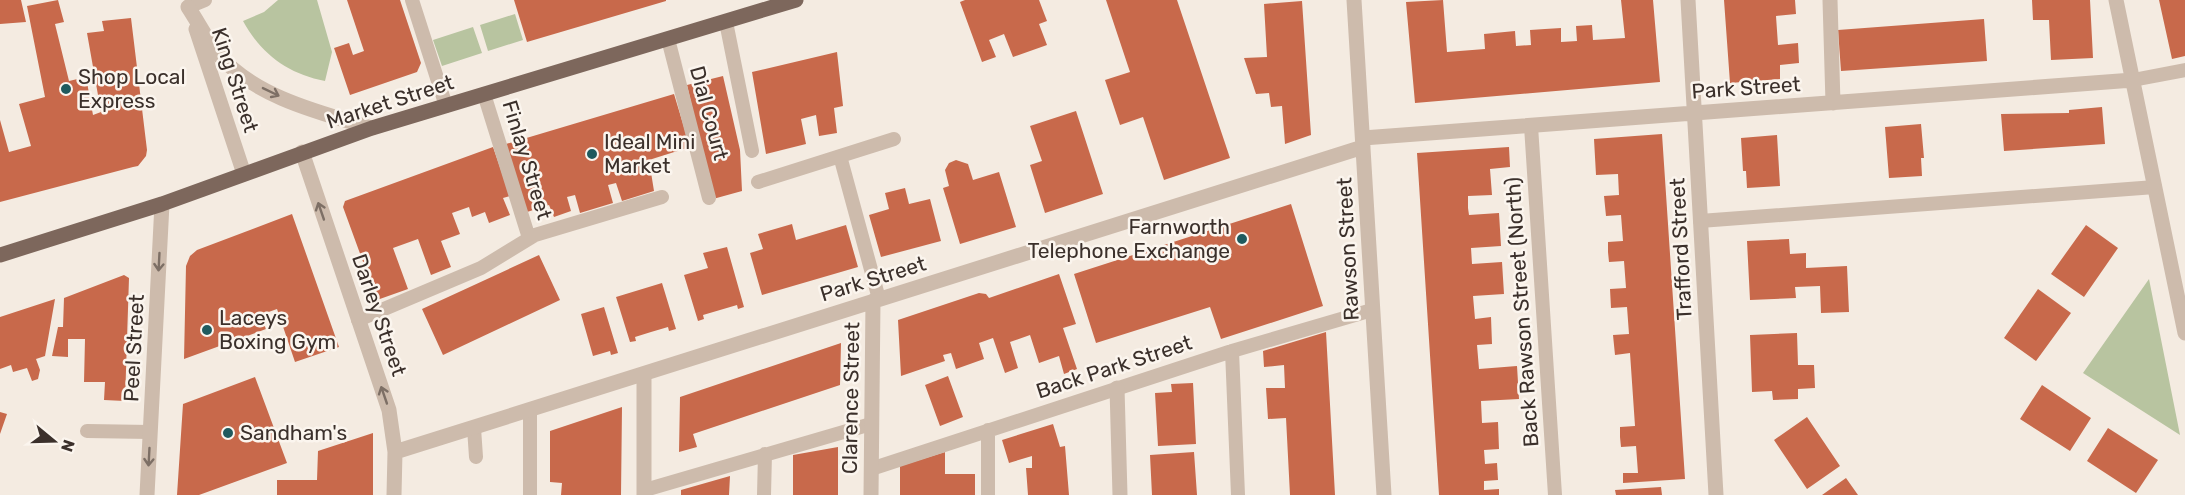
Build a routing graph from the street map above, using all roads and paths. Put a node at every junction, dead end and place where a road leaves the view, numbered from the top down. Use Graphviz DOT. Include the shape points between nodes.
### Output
graph roads {
  1 [pos="205,0"];
  2 [pos="412,0"];
  3 [pos="796,0"];
  4 [pos="1354,0"];
  5 [pos="1688,0"];
  6 [pos="1830,0"];
  7 [pos="2116,0"];
  8 [pos="188,3"];
  9 [pos="771,4"];
  10 [pos="726,22"];
  11 [pos="668,39"];
  12 [pos="2185,70"];
  13 [pos="2133,80"];
  14 [pos="484,94"];
  15 [pos="1833,103"];
  16 [pos="446,106"];
  17 [pos="1695,113"];
  18 [pos="1531,126"];
  19 [pos="372,128"];
  20 [pos="894,140"];
  21 [pos="1363,142"];
  22 [pos="752,151"];
  23 [pos="302,152"];
  24 [pos="840,156"];
  25 [pos="244,174"];
  26 [pos="758,182"];
  27 [pos="2155,187"];
  28 [pos="662,197"];
  29 [pos="709,198"];
  30 [pos="162,204"];
  31 [pos="1700,221"];
  32 [pos="530,238"];
  33 [pos="0,255"];
  34 [pos="876,300"];
  35 [pos="1372,310"];
  36 [pos="358,320"];
  37 [pos="2185,333"];
  38 [pos="1232,351"];
  39 [pos="644,374"];
  40 [pos="1117,388"];
  41 [pos="530,410"];
  42 [pos="871,424"];
  43 [pos="474,428"];
  44 [pos="988,429"];
  45 [pos="87,432"];
  46 [pos="150,432"];
  47 [pos="395,452"];
  48 [pos="765,454"];
  49 [pos="476,457"];
  50 [pos="871,469"];
  51 [pos="644,493"];
  52 [pos="147,495"];
  53 [pos="394,495"];
  54 [pos="530,495"];
  55 [pos="764,495"];
  56 [pos="871,495"];
  57 [pos="988,495"];
  58 [pos="1120,495"];
  59 [pos="1238,495"];
  60 [pos="1384,495"];
  61 [pos="1555,495"];
  62 [pos="1716,495"];
  1 -- 8 [label="lane"];
  2 -- 16 [label="lane"];
  3 -- 9 [label="main road, Market Street"];
  4 -- 21 [label="street, Rawson Street"];
  5 -- 17 [label="street, Trafford Street"];
  6 -- 15 [label="street"];
  7 -- 13 [label="street"];
  8 -- 19 [label="street, one-way" via="219,55 252,82 326,115"];
  8 -- 25 [label="street, King Street"];
  9 -- 10 [label="main road, Market Street"];
  10 -- 11 [label="main road, Market Street"];
  10 -- 22 [label="lane"];
  11 -- 14 [label="main road, Market Street"];
  11 -- 29 [label="lane, Dial Court"];
  12 -- 13 [label="lane"];
  13 -- 15 [label="street, Park Street"];
  13 -- 27 [label="street"];
  14 -- 16 [label="main road, Market Street"];
  14 -- 32 [label="lane, Finlay Street"];
  15 -- 17 [label="street, Park Street"];
  16 -- 19 [label="main road, Market Street"];
  17 -- 18 [label="street, Park Street"];
  17 -- 31 [label="street, Trafford Street"];
  18 -- 21 [label="street, Park Street"];
  18 -- 61 [label="lane, Back Rawson Street (North)"];
  19 -- 23 [label="main road, Market Street"];
  20 -- 24 [label="lane"];
  21 -- 34 [label="street, Park Street"];
  21 -- 35 [label="street, Rawson Street"];
  23 -- 25 [label="main road, Market Street"];
  36 -- 23 [label="street, Darley Street, one-way"];
  24 -- 26 [label="lane"];
  24 -- 34 [label="lane"];
  25 -- 30 [label="main road, Market Street"];
  27 -- 31 [label="lane"];
  27 -- 37 [label="street"];
  28 -- 32 [label="lane"];
  30 -- 33 [label="main road, Market Street"];
  30 -- 46 [label="street, Peel Street, one-way"];
  31 -- 62 [label="street, Trafford Street"];
  32 -- 36 [label="lane" via="481,268"];
  34 -- 39 [label="street, Park Street"];
  34 -- 42 [label="street, Clarence Street"];
  35 -- 38 [label="lane, Back Park Street"];
  35 -- 60 [label="street, Rawson Street"];
  47 -- 36 [label="street, Darley Street, one-way" via="389,410"];
  38 -- 40 [label="lane, Back Park Street"];
  38 -- 59 [label="lane"];
  39 -- 41 [label="street, Park Street"];
  39 -- 51 [label="street"];
  40 -- 44 [label="lane, Back Park Street"];
  40 -- 58 [label="street"];
  41 -- 43 [label="street, Park Street"];
  41 -- 54 [label="lane"];
  42 -- 48 [label="lane"];
  42 -- 50 [label="street, Clarence Street"];
  43 -- 47 [label="street, Park Street"];
  43 -- 49 [label="lane"];
  44 -- 50 [label="lane, Back Park Street"];
  44 -- 57 [label="lane"];
  45 -- 46 [label="lane"];
  46 -- 52 [label="street, Peel Street, one-way"];
  47 -- 53 [label="street, Darley Street"];
  48 -- 51 [label="lane"];
  48 -- 55 [label="lane"];
  50 -- 56 [label="street, Clarence Street"];
}
